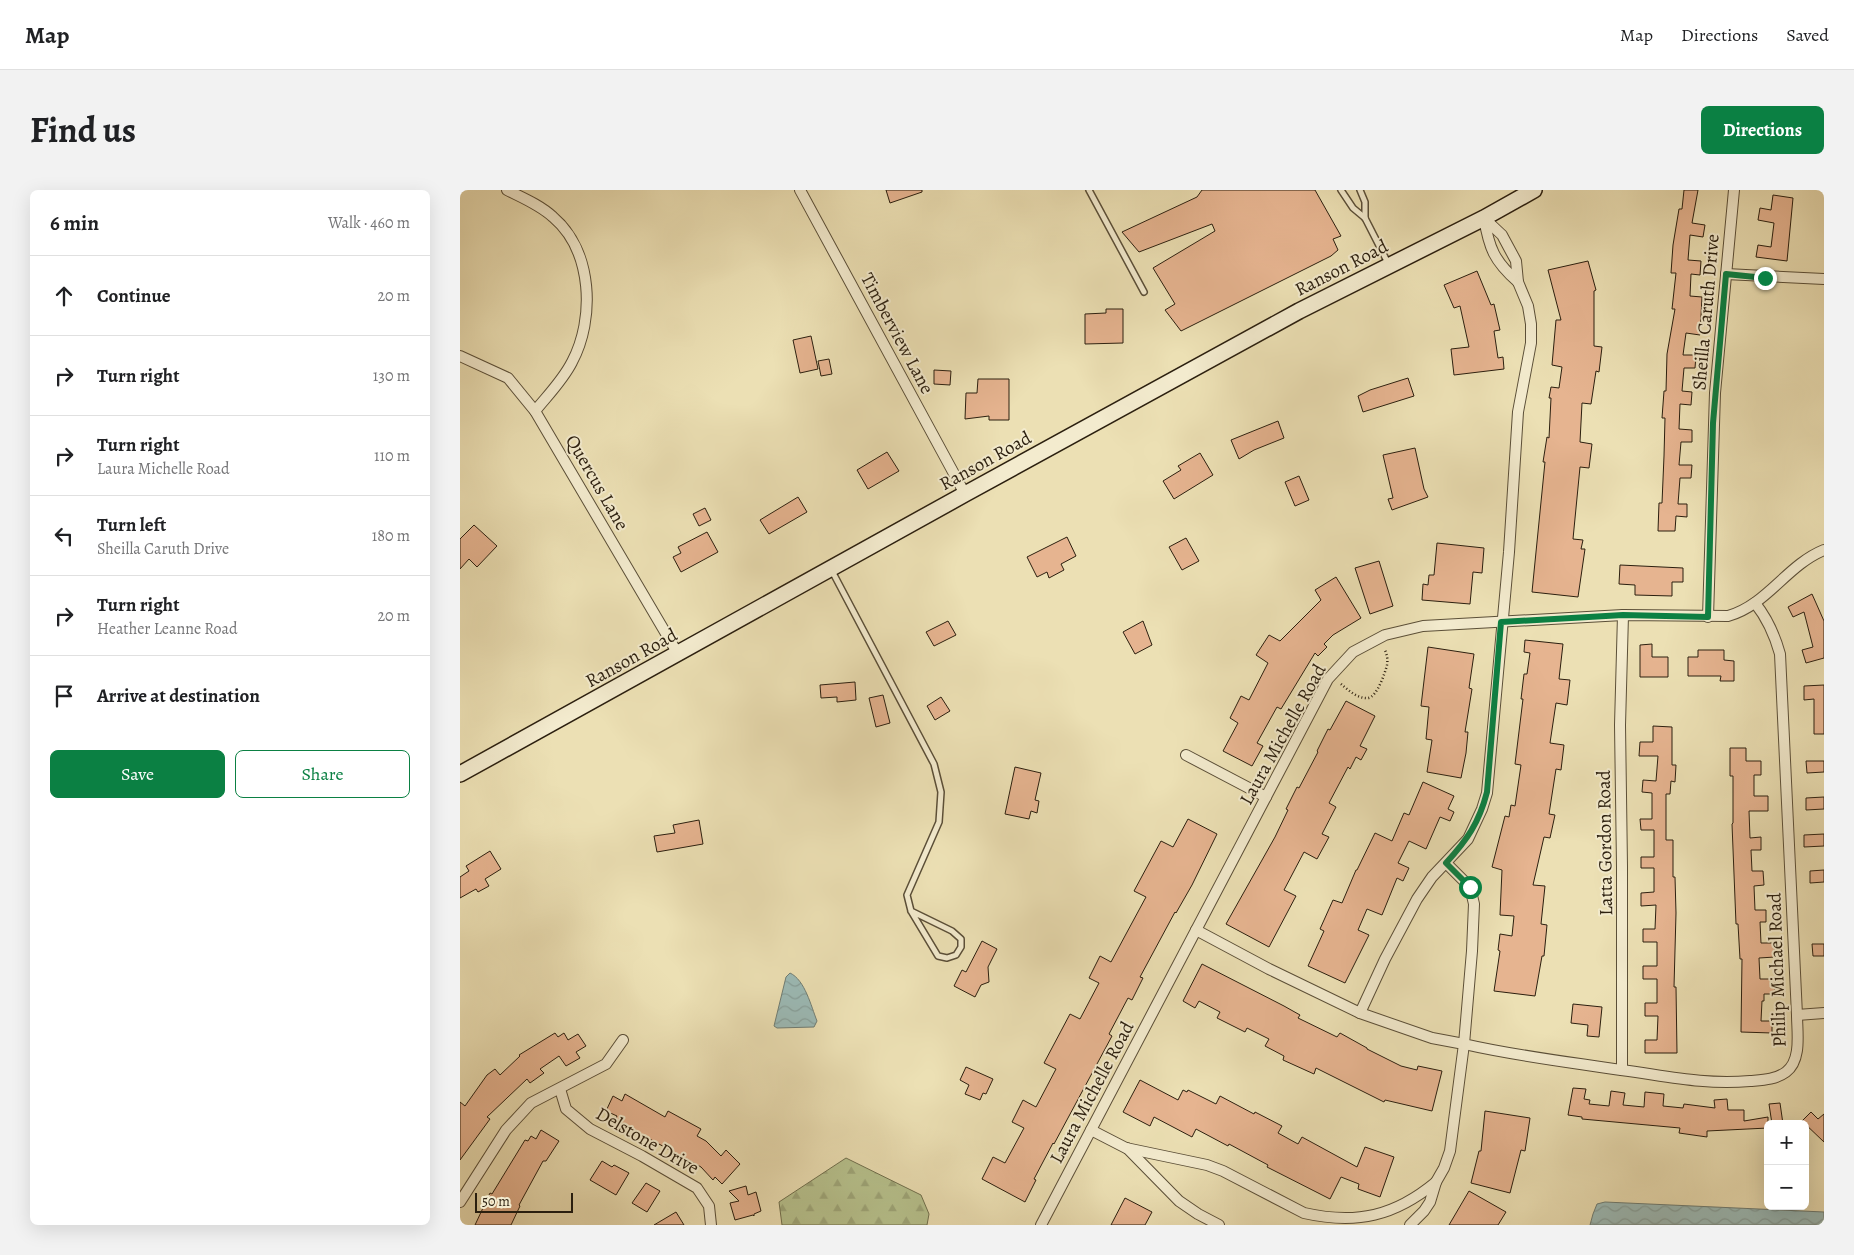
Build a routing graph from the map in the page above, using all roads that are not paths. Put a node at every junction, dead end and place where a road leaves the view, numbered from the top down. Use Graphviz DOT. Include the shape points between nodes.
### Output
graph roads {
  1 [pos="508,190"];
  2 [pos="800,190"];
  3 [pos="1089,190"];
  4 [pos="1341,190"];
  5 [pos="1360,190"];
  6 [pos="1534,190"];
  7 [pos="1734,190"];
  8 [pos="1365,218"];
  9 [pos="1484,218"];
  10 [pos="1389,265"];
  11 [pos="1726,274"];
  12 [pos="1824,279"];
  13 [pos="1518,282"];
  14 [pos="1144,292"];
  15 [pos="460,356"];
  16 [pos="535,411"];
  17 [pos="966,494"];
  18 [pos="1824,550"];
  19 [pos="831,568"];
  20 [pos="1755,603"];
  21 [pos="1623,615"];
  22 [pos="1708,617"];
  23 [pos="1501,622"];
  24 [pos="678,654"];
  25 [pos="1186,755"];
  26 [pos="460,774"];
  27 [pos="1266,797"];
  28 [pos="1446,863"];
  29 [pos="911,911"];
  30 [pos="1196,930"];
  31 [pos="1360,1013"];
  32 [pos="1824,1013"];
  33 [pos="1797,1015"];
  34 [pos="623,1040"];
  35 [pos="1464,1044"];
  36 [pos="1622,1070"];
  37 [pos="560,1089"];
  38 [pos="1091,1130"];
  39 [pos="1126,1148"];
  40 [pos="1436,1182"];
  41 [pos="460,1202"];
  42 [pos="711,1225"];
  43 [pos="1041,1225"];
  44 [pos="1219,1225"];
  45 [pos="1410,1225"];
  1 -- 16 [label="street" via="555,218 576,249 587,294 584,329 573,362"];
  2 -- 17 [label="street, Timberview Lane"];
  3 -- 14 [label="lane"];
  4 -- 8 [label="lane" via="1352,208"];
  5 -- 8 [label="lane" via="1366,202"];
  6 -- 9 [label="street, Ranson Road"];
  7 -- 11 [label="street, Sheilla Caruth Drive"];
  8 -- 10 [label="lane"];
  9 -- 10 [label="street, Ranson Road"];
  9 -- 13 [label="street" via="1488,242 1502,268"];
  9 -- 13 [label="street" via="1502,234 1516,261"];
  10 -- 17 [label="street, Ranson Road"];
  11 -- 12 [label="street"];
  11 -- 22 [label="street, Sheilla Caruth Drive" via="1713,415"];
  13 -- 23 [label="street" via="1528,306 1531,343 1518,412"];
  15 -- 16 [label="street, Quercus Lane" via="508,378"];
  16 -- 24 [label="street, Quercus Lane"];
  17 -- 19 [label="street, Ranson Road"];
  18 -- 20 [label="street, Laura Michelle Road" via="1801,562"];
  19 -- 24 [label="street, Ranson Road"];
  19 -- 29 [label="lane" via="934,764 941,792 939,822 907,895"];
  20 -- 22 [label="street, Laura Michelle Road" via="1734,615"];
  20 -- 33 [label="street, Philip Michael Road" via="1769,625 1780,654"];
  21 -- 22 [label="street, Laura Michelle Road"];
  21 -- 23 [label="street, Laura Michelle Road"];
  21 -- 36 [label="street, Latta Gordon Road" via="1620,725"];
  23 -- 27 [label="street, Laura Michelle Road" via="1423,626 1384,635 1353,652 1328,679"];
  23 -- 28 [label="street" via="1487,792 1468,839"];
  24 -- 26 [label="street, Ranson Road"];
  25 -- 27 [label="street"];
  27 -- 30 [label="street, Laura Michelle Road"];
  28 -- 31 [label="street" via="1417,899"];
  28 -- 35 [label="street" via="1470,887 1474,904"];
  29 -- 29 [label="lane" via="938,956 956,955 961,939 952,931"];
  30 -- 31 [label="street, Philip Michael Road"];
  30 -- 38 [label="street, Laura Michelle Road"];
  31 -- 35 [label="street, Philip Michael Road" via="1432,1038"];
  32 -- 33 [label="street"];
  33 -- 36 [label="street, Philip Michael Road" via="1796,1055 1793,1064 1778,1077 1707,1083"];
  34 -- 37 [label="street" via="606,1064"];
  35 -- 36 [label="street, Philip Michael Road" via="1515,1055"];
  35 -- 40 [label="street" via="1450,1151"];
  37 -- 41 [label="street" via="531,1103 506,1130"];
  37 -- 42 [label="street, Delstone Drive" via="566,1109 590,1129 697,1188 708,1206"];
  38 -- 39 [label="street"];
  38 -- 43 [label="street, Laura Michelle Road"];
  39 -- 40 [label="street" via="1207,1165 1304,1213 1340,1223 1360,1223 1400,1210"];
  39 -- 44 [label="street" via="1179,1201"];
  40 -- 45 [label="street" via="1430,1202"];
}
